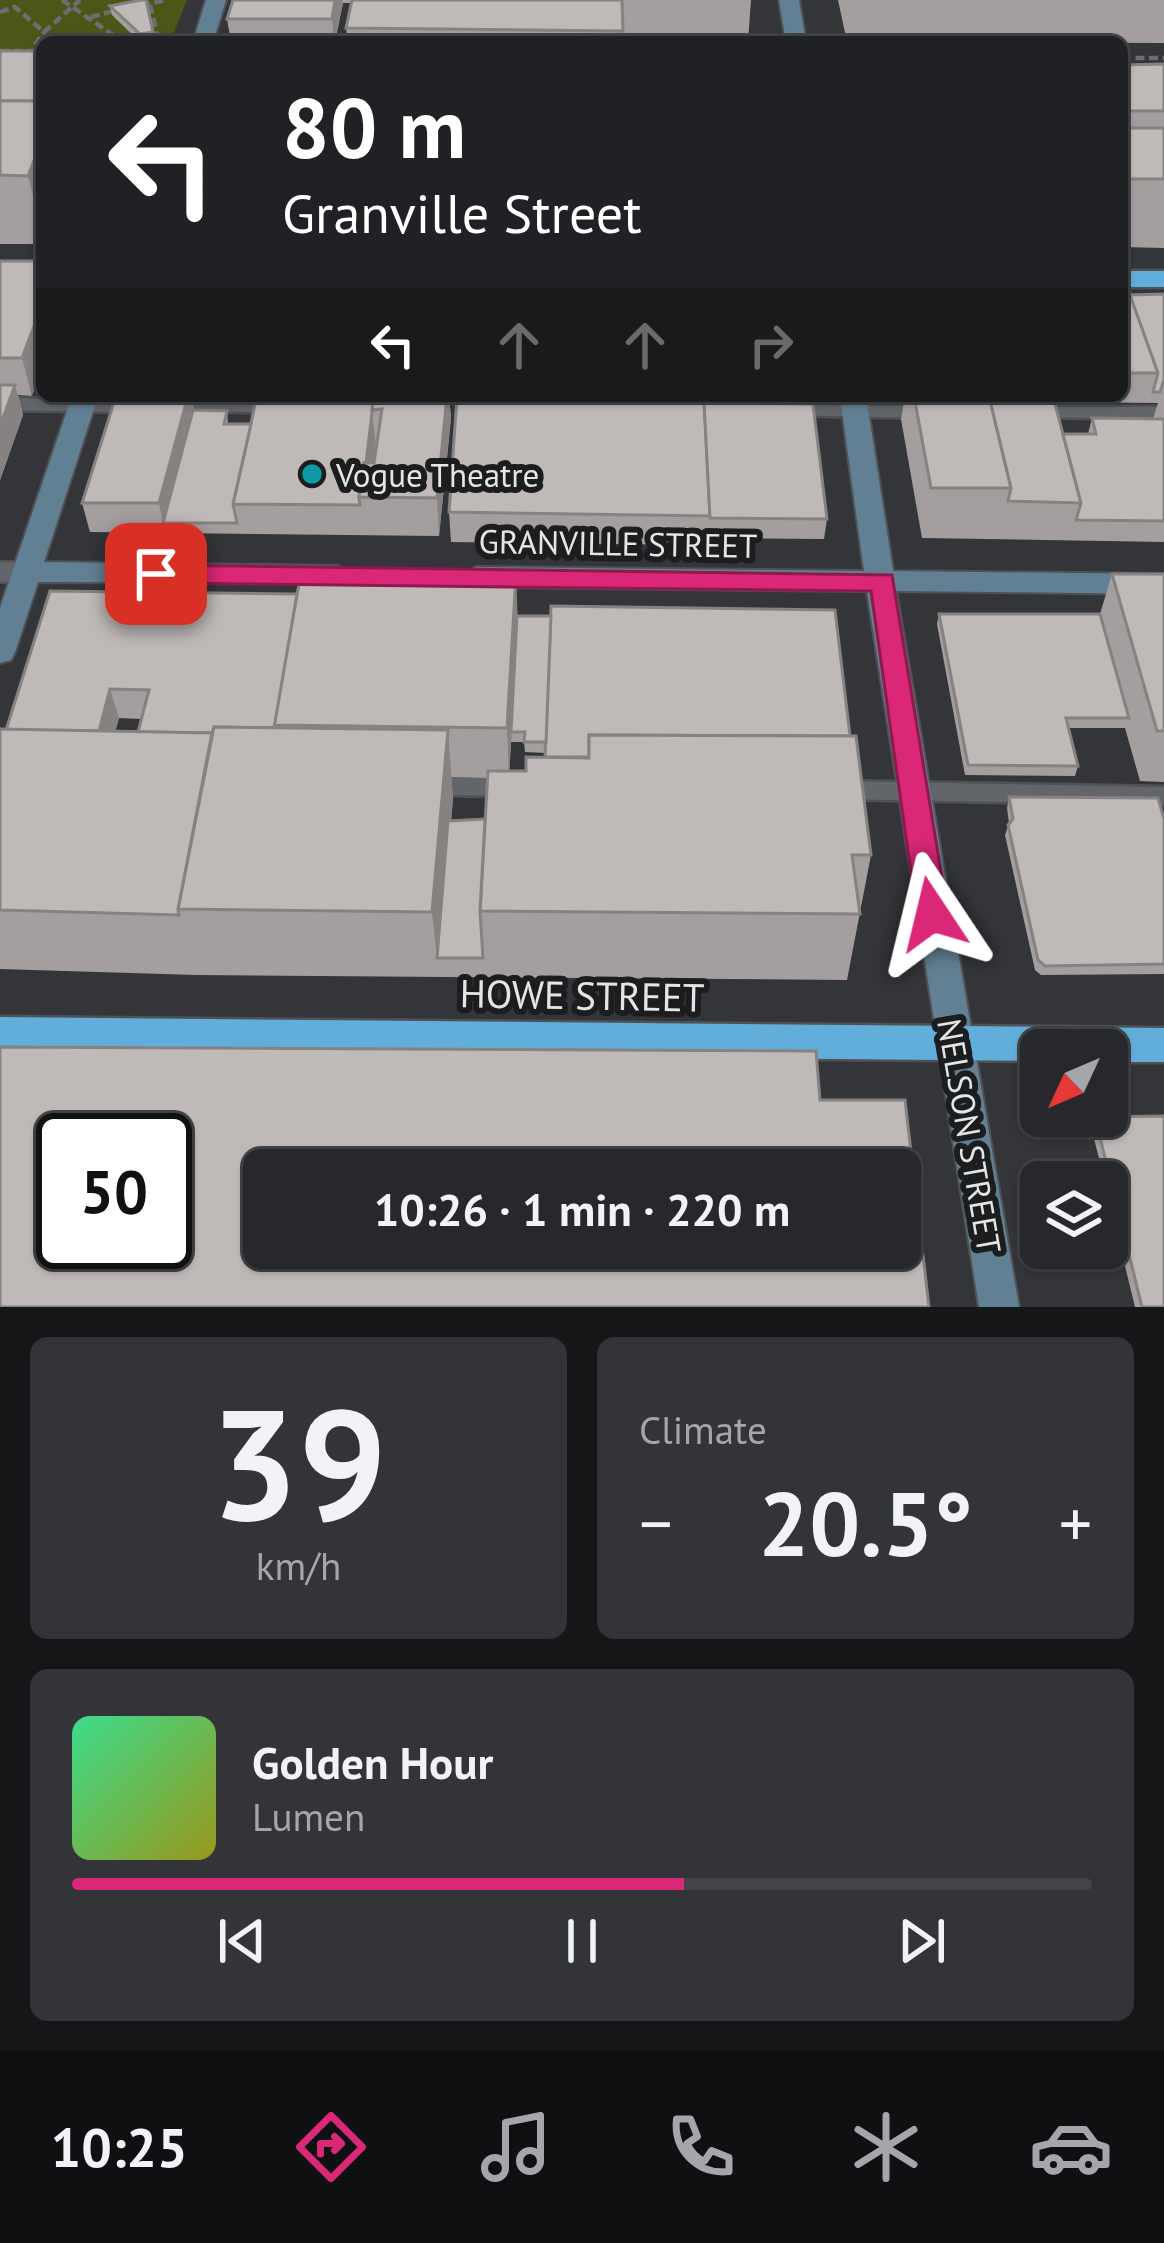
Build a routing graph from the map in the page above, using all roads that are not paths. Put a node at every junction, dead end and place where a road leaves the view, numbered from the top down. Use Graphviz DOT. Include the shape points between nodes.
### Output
graph roads {
  1 [pos="216,0"];
  2 [pos="789,0"];
  3 [pos="205,36"];
  4 [pos="795,36"];
  5 [pos="0,155"];
  6 [pos="36,156"];
  7 [pos="1128,279"];
  8 [pos="1164,279"];
  9 [pos="42,402"];
  10 [pos="83,402"];
  11 [pos="149,402"];
  12 [pos="0,404"];
  13 [pos="855,404"];
  14 [pos="313,407"];
  15 [pos="764,411"];
  16 [pos="939,412"];
  17 [pos="1007,412"];
  18 [pos="1164,413"];
  19 [pos="13,572"];
  20 [pos="359,576"];
  21 [pos="451,577"];
  22 [pos="883,582"];
  23 [pos="1164,584"];
  24 [pos="0,652"];
  25 [pos="392,786"];
  26 [pos="536,787"];
  27 [pos="799,790"];
  28 [pos="911,792"];
  29 [pos="1164,796"];
  30 [pos="0,1034"];
  31 [pos="954,1043"];
  32 [pos="1164,1045"];
  33 [pos="999,1307"];
  1 -- 3 [label="main road"];
  2 -- 4 [label="main road"];
  5 -- 6 [label="lane"];
  7 -- 8 [label="highway"];
  9 -- 12 [label="lane"];
  10 -- 19 [label="main road"];
  11 -- 14 [label="lane"];
  13 -- 15 [label="lane"];
  13 -- 16 [label="lane"];
  13 -- 22 [label="main road, NELSON STREET"];
  17 -- 18 [label="lane"];
  19 -- 20 [label="main road"];
  19 -- 24 [label="main road"];
  21 -- 22 [label="main road, GRANVILLE STREET"];
  22 -- 23 [label="main road, GRANVILLE STREET"];
  22 -- 28 [label="main road, NELSON STREET"];
  25 -- 26 [label="lane"];
  27 -- 28 [label="lane"];
  28 -- 29 [label="lane"];
  28 -- 31 [label="main road, NELSON STREET"];
  30 -- 31 [label="highway, HOWE STREET"];
  31 -- 32 [label="highway, HOWE STREET"];
  31 -- 33 [label="main road, NELSON STREET"];
}
